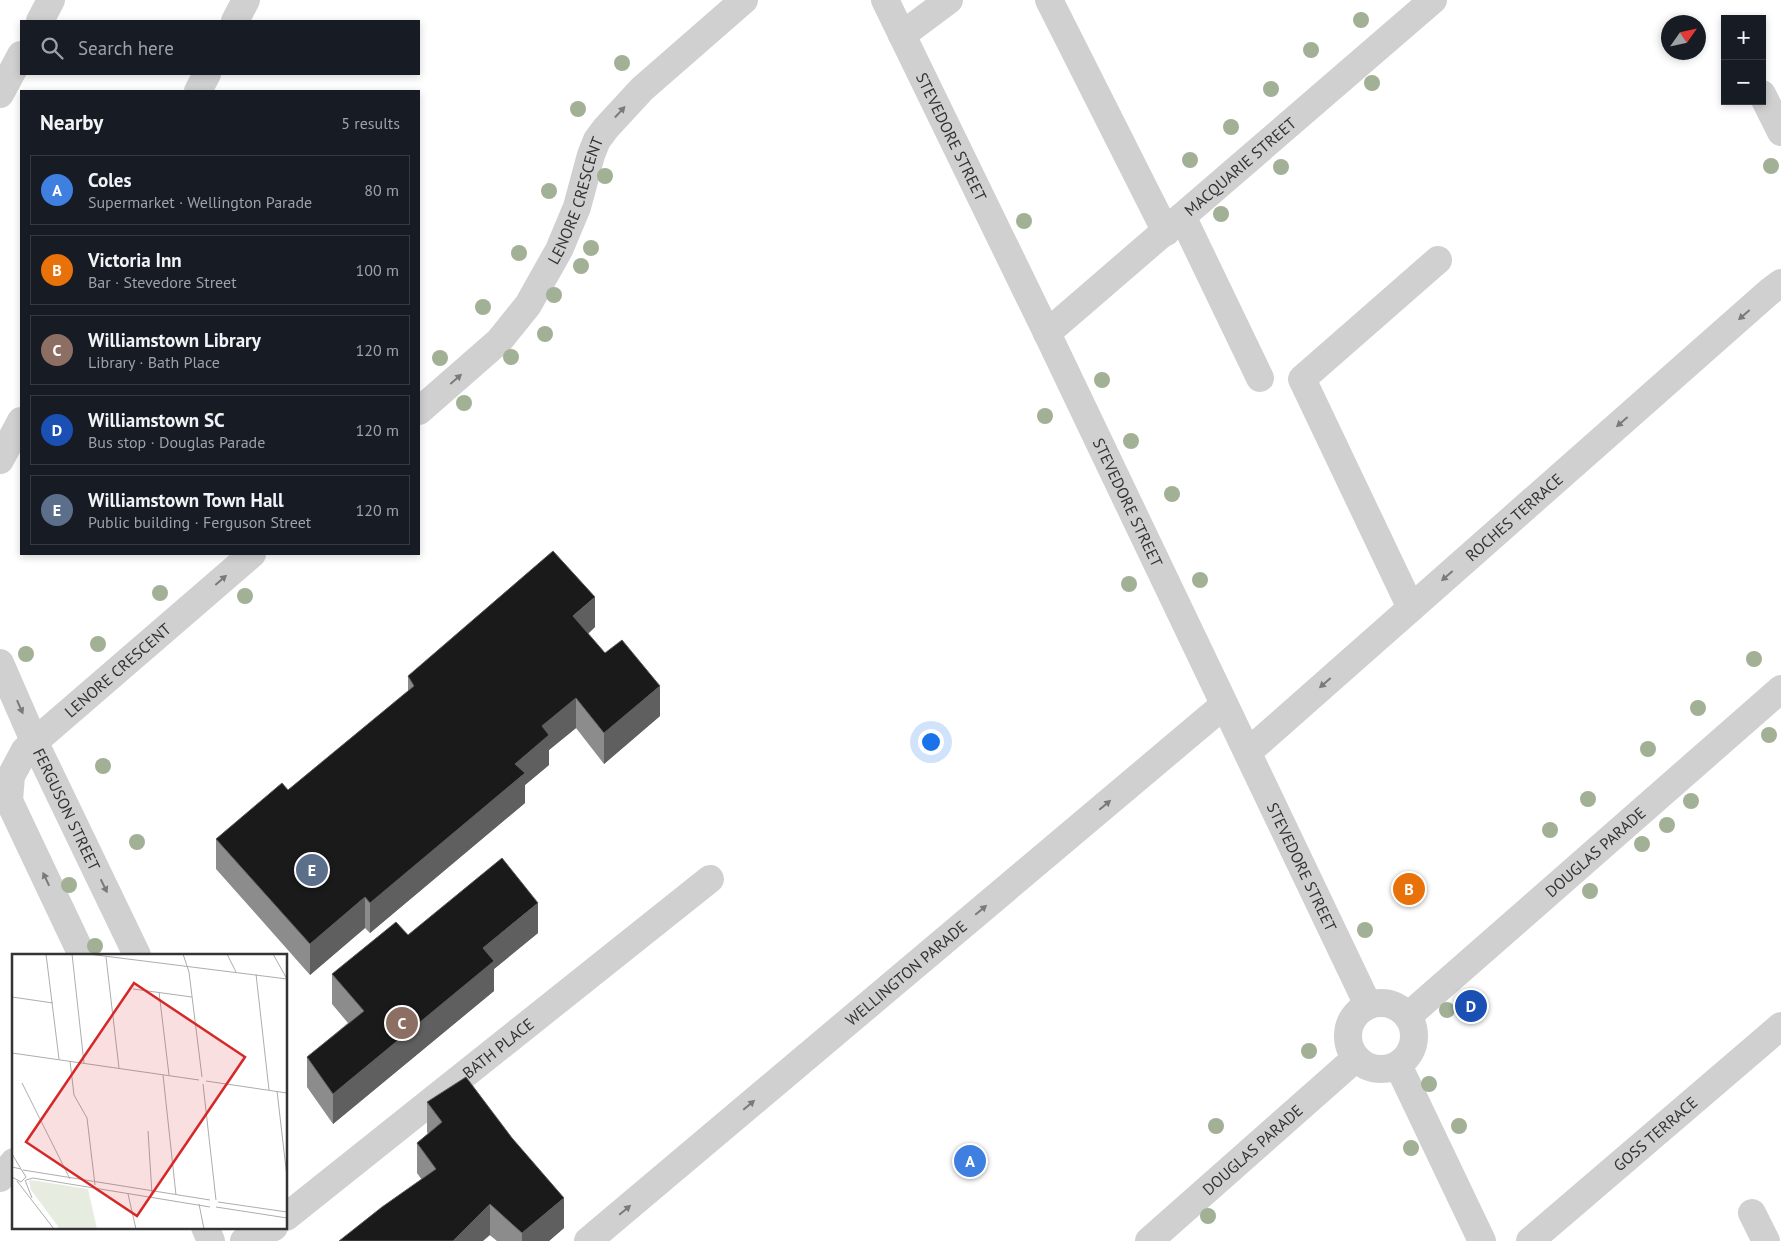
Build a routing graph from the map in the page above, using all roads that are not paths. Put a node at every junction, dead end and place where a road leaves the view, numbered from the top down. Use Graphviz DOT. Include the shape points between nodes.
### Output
graph roads {
  1 [pos="51,0"];
  2 [pos="246,0"];
  3 [pos="744,0"];
  4 [pos="885,0"];
  5 [pos="949,0"];
  6 [pos="1049,0"];
  7 [pos="1433,0"];
  8 [pos="41,20"];
  9 [pos="236,20"];
  10 [pos="902,35"];
  11 [pos="20,57"];
  12 [pos="206,75"];
  13 [pos="199,90"];
  14 [pos="0,94"];
  15 [pos="1766,102"];
  16 [pos="1781,132"];
  17 [pos="1174,225"];
  18 [pos="1438,260"];
  19 [pos="1781,284"];
  20 [pos="1047,333"];
  21 [pos="1260,378"];
  22 [pos="420,410"];
  23 [pos="20,423"];
  24 [pos="0,460"];
  25 [pos="251,555"];
  26 [pos="1411,608"];
  27 [pos="0,663"];
  28 [pos="1781,689"];
  29 [pos="1224,705"];
  30 [pos="34,741"];
  31 [pos="1248,752"];
  32 [pos="4,791"];
  33 [pos="710,879"];
  34 [pos="82,954"];
  35 [pos="138,954"];
  36 [pos="1368,1005"];
  37 [pos="1408,1016"];
  38 [pos="1781,1026"];
  39 [pos="1356,1058"];
  40 [pos="1398,1065"];
  41 [pos="402,1125"];
  42 [pos="418,1146"];
  43 [pos="12,1164"];
  44 [pos="0,1178"];
  45 [pos="1752,1213"];
  46 [pos="288,1217"];
  47 [pos="205,1228"];
  48 [pos="275,1228"];
  49 [pos="211,1241"];
  50 [pos="244,1241"];
  51 [pos="588,1241"];
  52 [pos="1149,1241"];
  53 [pos="1482,1241"];
  54 [pos="1530,1241"];
  55 [pos="1766,1241"];
  1 -- 8 [label="street"];
  2 -- 9 [label="street"];
  22 -- 3 [label="street, LENORE CRESCENT, one-way" via="498,342 528,305 563,242 577,207 591,155 606,128 642,90"];
  4 -- 10 [label="street, STEVEDORE STREET"];
  5 -- 10 [label="street"];
  6 -- 17 [label="street"];
  7 -- 17 [label="street, MACQUARIE STREET"];
  10 -- 20 [label="street, STEVEDORE STREET"];
  11 -- 14 [label="street"];
  12 -- 13 [label="street"];
  15 -- 16 [label="street"];
  17 -- 20 [label="street, MACQUARIE STREET"];
  17 -- 21 [label="street"];
  18 -- 26 [label="street" via="1302,379"];
  19 -- 26 [label="street, ROCHES TERRACE, one-way"];
  20 -- 29 [label="street, STEVEDORE STREET"];
  23 -- 24 [label="street"];
  30 -- 25 [label="street, LENORE CRESCENT, one-way"];
  26 -- 31 [label="street, ROCHES TERRACE, one-way"];
  27 -- 30 [label="street, FERGUSON STREET, one-way"];
  28 -- 37 [label="street, DOUGLAS PARADE"];
  29 -- 31 [label="street, STEVEDORE STREET"];
  51 -- 29 [label="street, WELLINGTON PARADE, one-way"];
  30 -- 32 [label="street, LENORE CRESCENT" via="14,768"];
  30 -- 35 [label="street, FERGUSON STREET, one-way"];
  31 -- 36 [label="street, STEVEDORE STREET"];
  34 -- 32 [label="street, one-way"];
  33 -- 41 [label="street, BATH PLACE"];
  36 -- 37 [label="street" via="1380,1002 1393,1004"];
  36 -- 39 [label="street" via="1350,1023 1348,1038"];
  37 -- 40 [label="street" via="1415,1033 1413,1045 1408,1057"];
  38 -- 54 [label="street, GOSS TERRACE"];
  39 -- 40 [label="street" via="1374,1069"];
  39 -- 52 [label="street, DOUGLAS PARADE"];
  40 -- 53 [label="street"];
  41 -- 42 [label="street"];
  41 -- 46 [label="street, BATH PLACE"];
  43 -- 44 [label="street"];
  45 -- 55 [label="street"];
  47 -- 49 [label="street"];
  48 -- 50 [label="street, BATH PLACE"];
}
